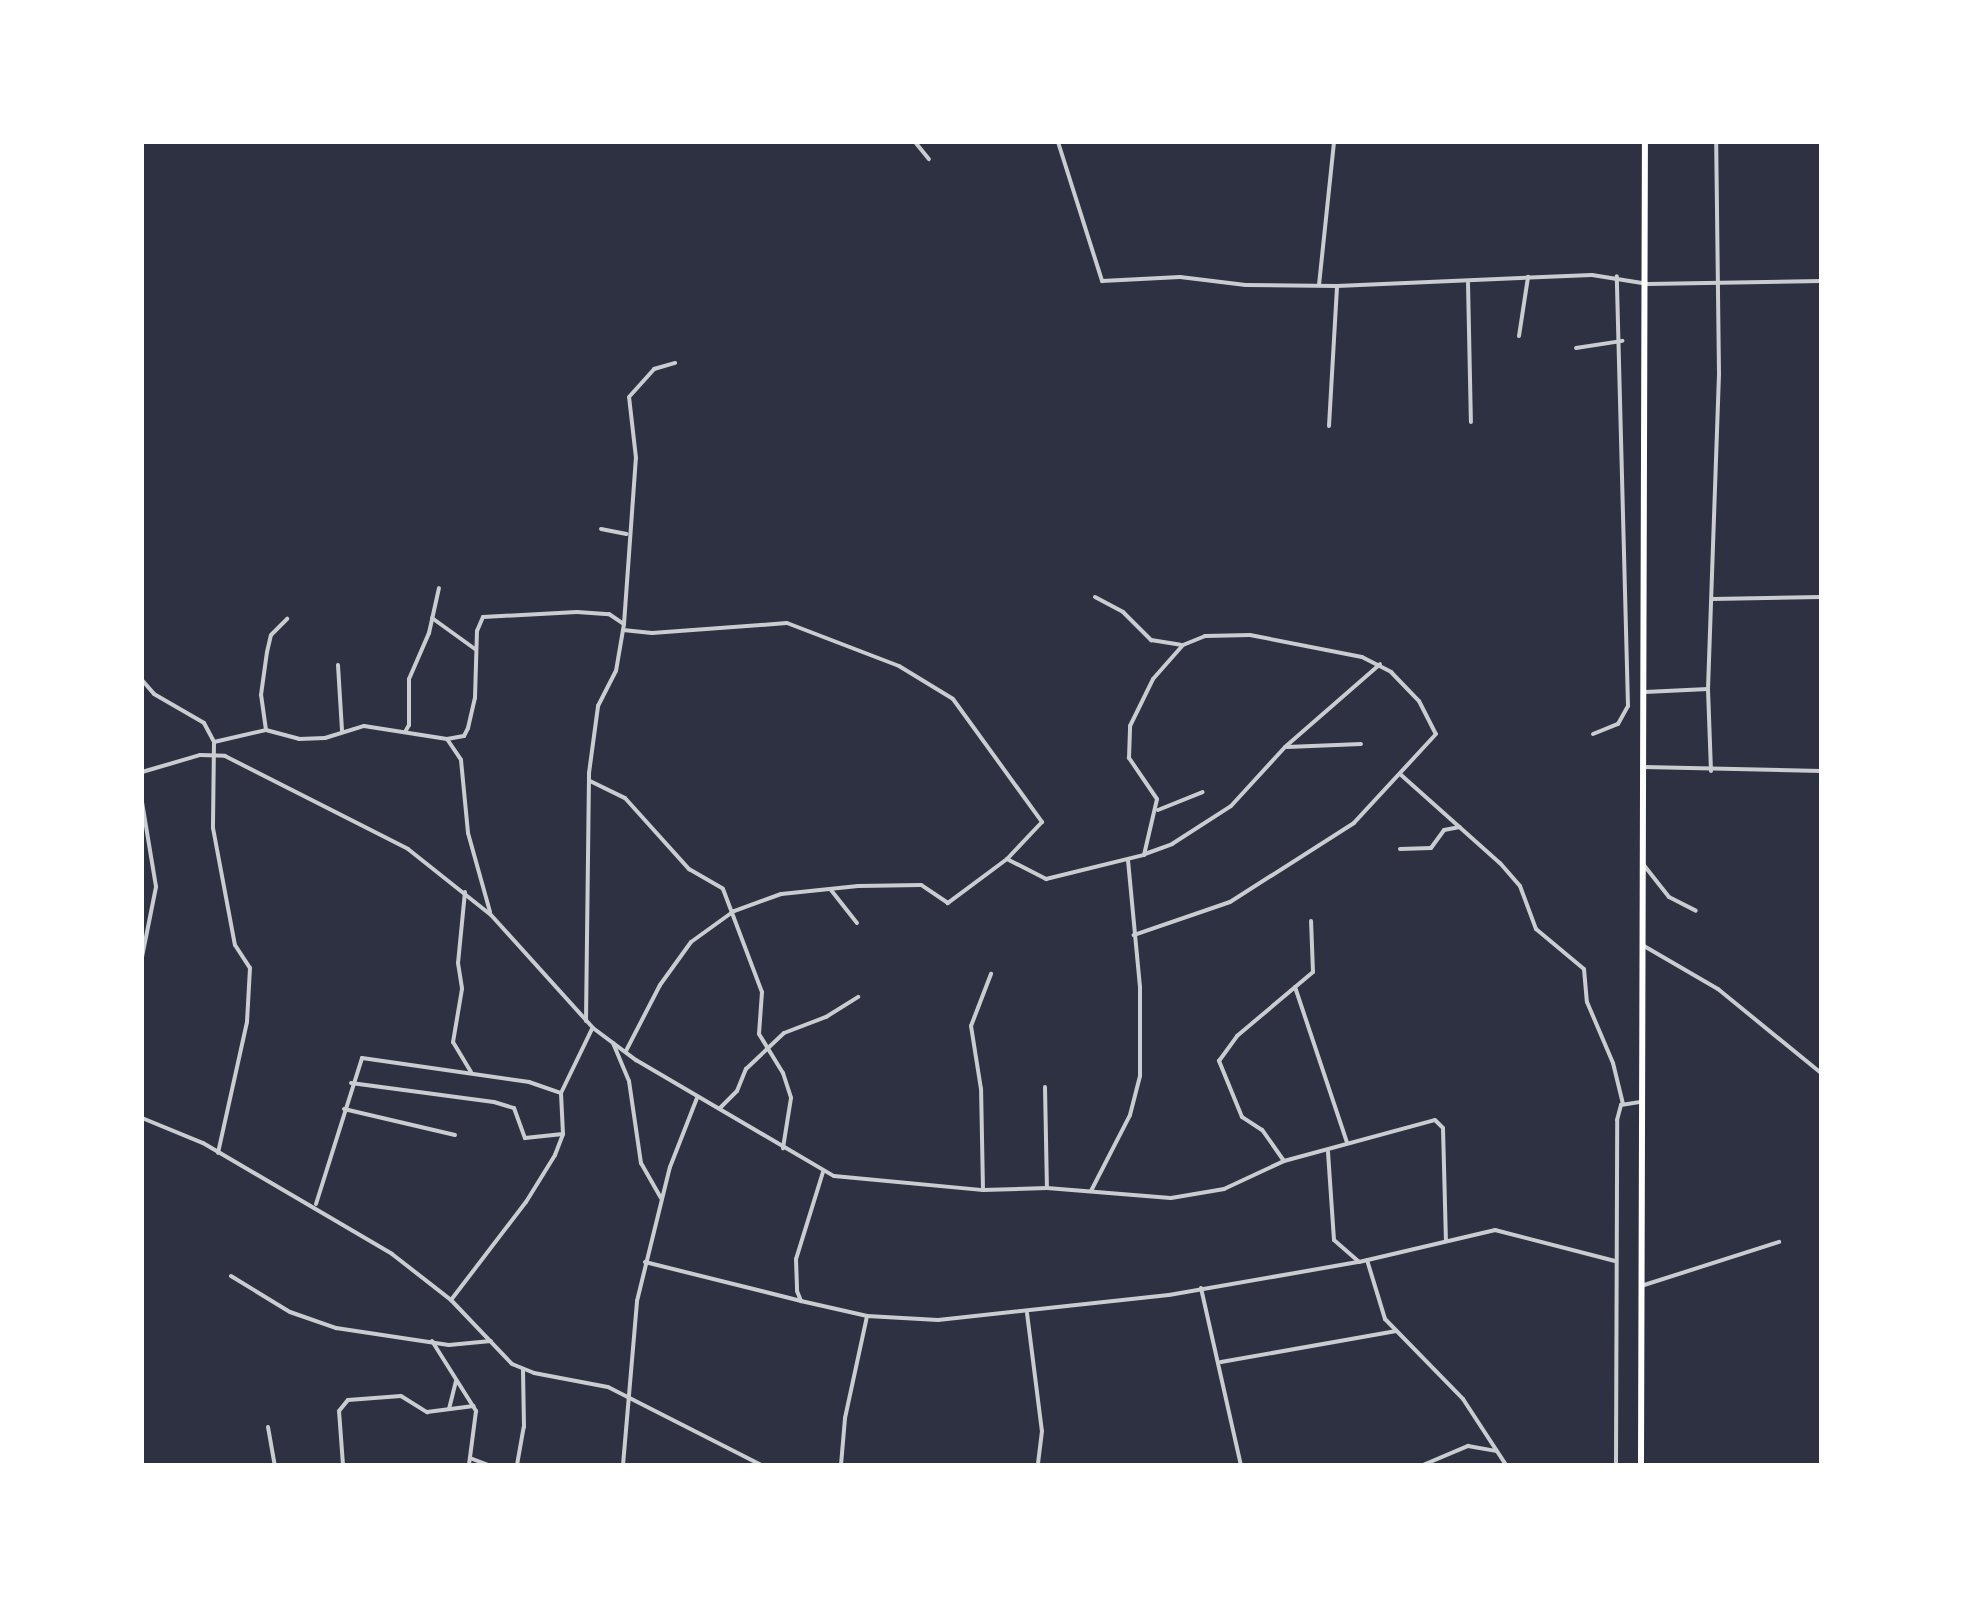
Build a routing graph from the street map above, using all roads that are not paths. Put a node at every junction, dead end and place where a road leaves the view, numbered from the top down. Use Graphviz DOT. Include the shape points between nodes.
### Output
graph roads {
  1 [pos="915,142"];
  2 [pos="1058,142"];
  3 [pos="1333,142"];
  4 [pos="1645,142"];
  5 [pos="1715,144"];
  6 [pos="929,159"];
  7 [pos="1617,276"];
  8 [pos="1528,277"];
  9 [pos="1821,281"];
  10 [pos="1468,283"];
  11 [pos="1648,284"];
  12 [pos="1719,284"];
  13 [pos="1319,285"];
  14 [pos="1337,286"];
  15 [pos="1519,336"];
  16 [pos="1622,341"];
  17 [pos="1576,348"];
  18 [pos="675,363"];
  19 [pos="1471,422"];
  20 [pos="1329,426"];
  21 [pos="601,529"];
  22 [pos="629,536"];
  23 [pos="439,588"];
  24 [pos="1095,597"];
  25 [pos="1821,597"];
  26 [pos="1712,599"];
  27 [pos="432,618"];
  28 [pos="287,619"];
  29 [pos="624,627"];
  30 [pos="1183,645"];
  31 [pos="475,649"];
  32 [pos="1380,664"];
  33 [pos="338,665"];
  34 [pos="142,680"];
  35 [pos="1708,689"];
  36 [pos="1645,692"];
  37 [pos="266,730"];
  38 [pos="342,731"];
  39 [pos="405,732"];
  40 [pos="1593,734"];
  41 [pos="447,739"];
  42 [pos="214,742"];
  43 [pos="1361,744"];
  44 [pos="1285,747"];
  45 [pos="215,754"];
  46 [pos="1641,767"];
  47 [pos="1711,771"];
  48 [pos="1821,771"];
  49 [pos="142,772"];
  50 [pos="1400,774"];
  51 [pos="590,781"];
  52 [pos="1203,792"];
  53 [pos="142,802"];
  54 [pos="1158,810"];
  55 [pos="1462,827"];
  56 [pos="1400,849"];
  57 [pos="1144,855"];
  58 [pos="1007,859"];
  59 [pos="1128,861"];
  60 [pos="1643,864"];
  61 [pos="829,888"];
  62 [pos="465,892"];
  63 [pos="734,911"];
  64 [pos="1696,911"];
  65 [pos="491,915"];
  66 [pos="1311,921"];
  67 [pos="857,923"];
  68 [pos="1134,935"];
  69 [pos="1644,946"];
  70 [pos="142,957"];
  71 [pos="991,974"];
  72 [pos="1295,987"];
  73 [pos="858,997"];
  74 [pos="586,1021"];
  75 [pos="593,1028"];
  76 [pos="612,1042"];
  77 [pos="766,1050"];
  78 [pos="625,1052"];
  79 [pos="471,1072"];
  80 [pos="1821,1073"];
  81 [pos="351,1083"];
  82 [pos="1045,1087"];
  83 [pos="561,1093"];
  84 [pos="698,1097"];
  85 [pos="1641,1102"];
  86 [pos="1623,1104"];
  87 [pos="720,1108"];
  88 [pos="344,1109"];
  89 [pos="142,1118"];
  90 [pos="563,1134"];
  91 [pos="455,1135"];
  92 [pos="1347,1142"];
  93 [pos="783,1148"];
  94 [pos="1328,1152"];
  95 [pos="218,1153"];
  96 [pos="1284,1161"];
  97 [pos="823,1172"];
  98 [pos="1047,1188"];
  99 [pos="983,1190"];
  100 [pos="1091,1191"];
  101 [pos="661,1198"];
  102 [pos="316,1205"];
  103 [pos="1446,1240"];
  104 [pos="1779,1242"];
  105 [pos="1367,1260"];
  106 [pos="1615,1261"];
  107 [pos="645,1262"];
  108 [pos="1359,1262"];
  109 [pos="231,1276"];
  110 [pos="1641,1286"];
  111 [pos="1201,1288"];
  112 [pos="451,1300"];
  113 [pos="801,1301"];
  114 [pos="1026,1312"];
  115 [pos="867,1316"];
  116 [pos="1396,1331"];
  117 [pos="432,1341"];
  118 [pos="491,1341"];
  119 [pos="1221,1362"];
  120 [pos="523,1370"];
  121 [pos="456,1381"];
  122 [pos="626,1395"];
  123 [pos="474,1406"];
  124 [pos="449,1409"];
  125 [pos="268,1427"];
  126 [pos="1497,1452"];
  127 [pos="470,1458"];
  128 [pos="275,1465"];
  129 [pos="343,1465"];
  130 [pos="469,1465"];
  131 [pos="488,1465"];
  132 [pos="517,1465"];
  133 [pos="623,1465"];
  134 [pos="761,1465"];
  135 [pos="841,1465"];
  136 [pos="1038,1465"];
  137 [pos="1241,1465"];
  138 [pos="1423,1465"];
  139 [pos="1506,1465"];
  140 [pos="1616,1465"];
  141 [pos="1641,1465"];
  1 -- 6 [label="street"];
  2 -- 13 [label="street" via="1102,281 1180,277 1246,285"];
  3 -- 13 [label="street"];
  4 -- 11 [label="highway"];
  5 -- 12 [label="street"];
  7 -- 8 [label="street"];
  7 -- 11 [label="street"];
  7 -- 16 [label="street"];
  8 -- 10 [label="street"];
  8 -- 15 [label="street"];
  9 -- 12 [label="street"];
  10 -- 14 [label="street"];
  10 -- 19 [label="street"];
  11 -- 12 [label="street"];
  11 -- 36 [label="highway"];
  12 -- 26 [label="street"];
  13 -- 14 [label="street"];
  14 -- 20 [label="street"];
  16 -- 17 [label="street"];
  16 -- 40 [label="street" via="1628,706 1618,724"];
  18 -- 22 [label="street" via="654,369 629,397 636,458"];
  21 -- 22 [label="street"];
  22 -- 29 [label="street"];
  23 -- 27 [label="street"];
  24 -- 30 [label="street" via="1123,612 1151,640"];
  25 -- 26 [label="street"];
  26 -- 35 [label="street"];
  27 -- 31 [label="street"];
  27 -- 39 [label="street" via="409,679"];
  28 -- 37 [label="street" via="271,635 267,652 261,695"];
  29 -- 31 [label="street" via="604,613 487,616 480,620"];
  29 -- 51 [label="street" via="616,671 598,706"];
  29 -- 58 [label="street" via="652,633 787,623 876,655 935,684 976,725 1042,819"];
  30 -- 32 [label="street" via="1221,632"];
  30 -- 54 [label="street" via="1153,679 1130,726 1129,758 1154,791"];
  31 -- 41 [label="street" via="475,698 468,728 464,736"];
  32 -- 44 [label="street"];
  32 -- 50 [label="street" via="1419,701 1436,729"];
  33 -- 38 [label="street"];
  34 -- 42 [label="street" via="154,694 204,723"];
  35 -- 36 [label="street"];
  35 -- 47 [label="street"];
  36 -- 46 [label="highway"];
  37 -- 38 [label="street" via="299,739"];
  37 -- 42 [label="street"];
  38 -- 39 [label="street" via="380,727"];
  39 -- 41 [label="street"];
  41 -- 65 [label="street" via="461,760 468,833"];
  42 -- 45 [label="street"];
  43 -- 44 [label="street"];
  44 -- 57 [label="street" via="1231,806 1172,844"];
  45 -- 49 [label="street"];
  45 -- 62 [label="street" via="408,849"];
  45 -- 95 [label="street" via="213,828 231,929 249,964 250,988"];
  46 -- 47 [label="street"];
  46 -- 60 [label="highway"];
  47 -- 48 [label="street"];
  50 -- 55 [label="street"];
  50 -- 68 [label="street" via="1354,823 1284,871 1230,902"];
  51 -- 63 [label="street" via="625,798 689,869 721,885"];
  51 -- 74 [label="street"];
  52 -- 54 [label="street"];
  53 -- 70 [label="street" via="156,887"];
  54 -- 57 [label="street"];
  55 -- 56 [label="street" via="1444,830 1431,848"];
  55 -- 86 [label="street" via="1520,886 1536,929 1584,969 1587,1002 1613,1063"];
  57 -- 59 [label="street"];
  58 -- 59 [label="street" via="1046,879"];
  58 -- 61 [label="street" via="948,903 921,885"];
  59 -- 68 [label="street"];
  60 -- 64 [label="street" via="1669,897"];
  60 -- 69 [label="highway"];
  61 -- 63 [label="street" via="781,894"];
  61 -- 67 [label="street"];
  62 -- 65 [label="street"];
  62 -- 79 [label="street" via="458,963 462,989 453,1042"];
  63 -- 77 [label="street" via="762,992 759,1034"];
  63 -- 78 [label="street" via="691,942 660,985"];
  65 -- 74 [label="street"];
  66 -- 72 [label="street" via="1315,967"];
  68 -- 100 [label="street" via="1141,1017 1137,1095"];
  69 -- 80 [label="street" via="1718,989"];
  69 -- 85 [label="highway"];
  71 -- 99 [label="street" via="971,1026 981,1089"];
  72 -- 92 [label="street"];
  72 -- 96 [label="street" via="1237,1036 1219,1061 1242,1117 1262,1130"];
  73 -- 77 [label="street" via="835,1013 784,1033"];
  74 -- 75 [label="street"];
  75 -- 76 [label="street"];
  75 -- 83 [label="street"];
  76 -- 78 [label="street"];
  76 -- 101 [label="street" via="629,1081 641,1163"];
  77 -- 87 [label="street"];
  77 -- 93 [label="street" via="783,1073 791,1098"];
  78 -- 84 [label="street"];
  79 -- 81 [label="street" via="367,1057 361,1059"];
  79 -- 83 [label="street"];
  81 -- 88 [label="street"];
  81 -- 90 [label="street" via="494,1102 514,1108 525,1138"];
  82 -- 98 [label="street"];
  83 -- 90 [label="street"];
  84 -- 87 [label="street"];
  84 -- 101 [label="street"];
  85 -- 86 [label="street"];
  85 -- 110 [label="highway"];
  86 -- 106 [label="street" via="1617,1120"];
  87 -- 93 [label="street"];
  88 -- 91 [label="street"];
  88 -- 102 [label="street"];
  89 -- 95 [label="street"];
  90 -- 112 [label="street" via="526,1202"];
  92 -- 94 [label="street"];
  92 -- 103 [label="street" via="1439,1122"];
  93 -- 97 [label="street"];
  94 -- 96 [label="street"];
  94 -- 108 [label="street" via="1334,1240"];
  95 -- 102 [label="street" via="252,1176"];
  96 -- 100 [label="street" via="1204,1194 1171,1198"];
  97 -- 99 [label="street"];
  97 -- 113 [label="street" via="796,1259"];
  98 -- 99 [label="street"];
  98 -- 100 [label="street"];
  101 -- 107 [label="street"];
  102 -- 112 [label="street"];
  103 -- 105 [label="street"];
  103 -- 106 [label="street" via="1495,1230"];
  104 -- 110 [label="street"];
  105 -- 108 [label="street"];
  105 -- 116 [label="street" via="1377,1305"];
  106 -- 140 [label="street"];
  107 -- 113 [label="street"];
  107 -- 122 [label="street"];
  108 -- 111 [label="street"];
  109 -- 117 [label="street" via="290,1312 336,1328"];
  110 -- 141 [label="highway"];
  111 -- 114 [label="street"];
  111 -- 119 [label="street"];
  112 -- 118 [label="street"];
  113 -- 115 [label="street"];
  114 -- 115 [label="street" via="938,1320"];
  114 -- 136 [label="street" via="1042,1431"];
  115 -- 135 [label="street" via="845,1418"];
  116 -- 119 [label="street"];
  116 -- 126 [label="street" via="1463,1399"];
  117 -- 118 [label="street"];
  117 -- 121 [label="street"];
  118 -- 120 [label="street"];
  119 -- 137 [label="street"];
  120 -- 122 [label="street"];
  120 -- 132 [label="street" via="524,1427"];
  121 -- 123 [label="street"];
  121 -- 124 [label="street"];
  122 -- 133 [label="street"];
  122 -- 134 [label="street"];
  123 -- 124 [label="street"];
  123 -- 127 [label="street"];
  124 -- 129 [label="street" via="421,1411 401,1396 348,1400 339,1411"];
  125 -- 128 [label="street"];
  126 -- 138 [label="street" via="1468,1446"];
  126 -- 139 [label="street"];
  127 -- 130 [label="street"];
  127 -- 131 [label="street"];
}
